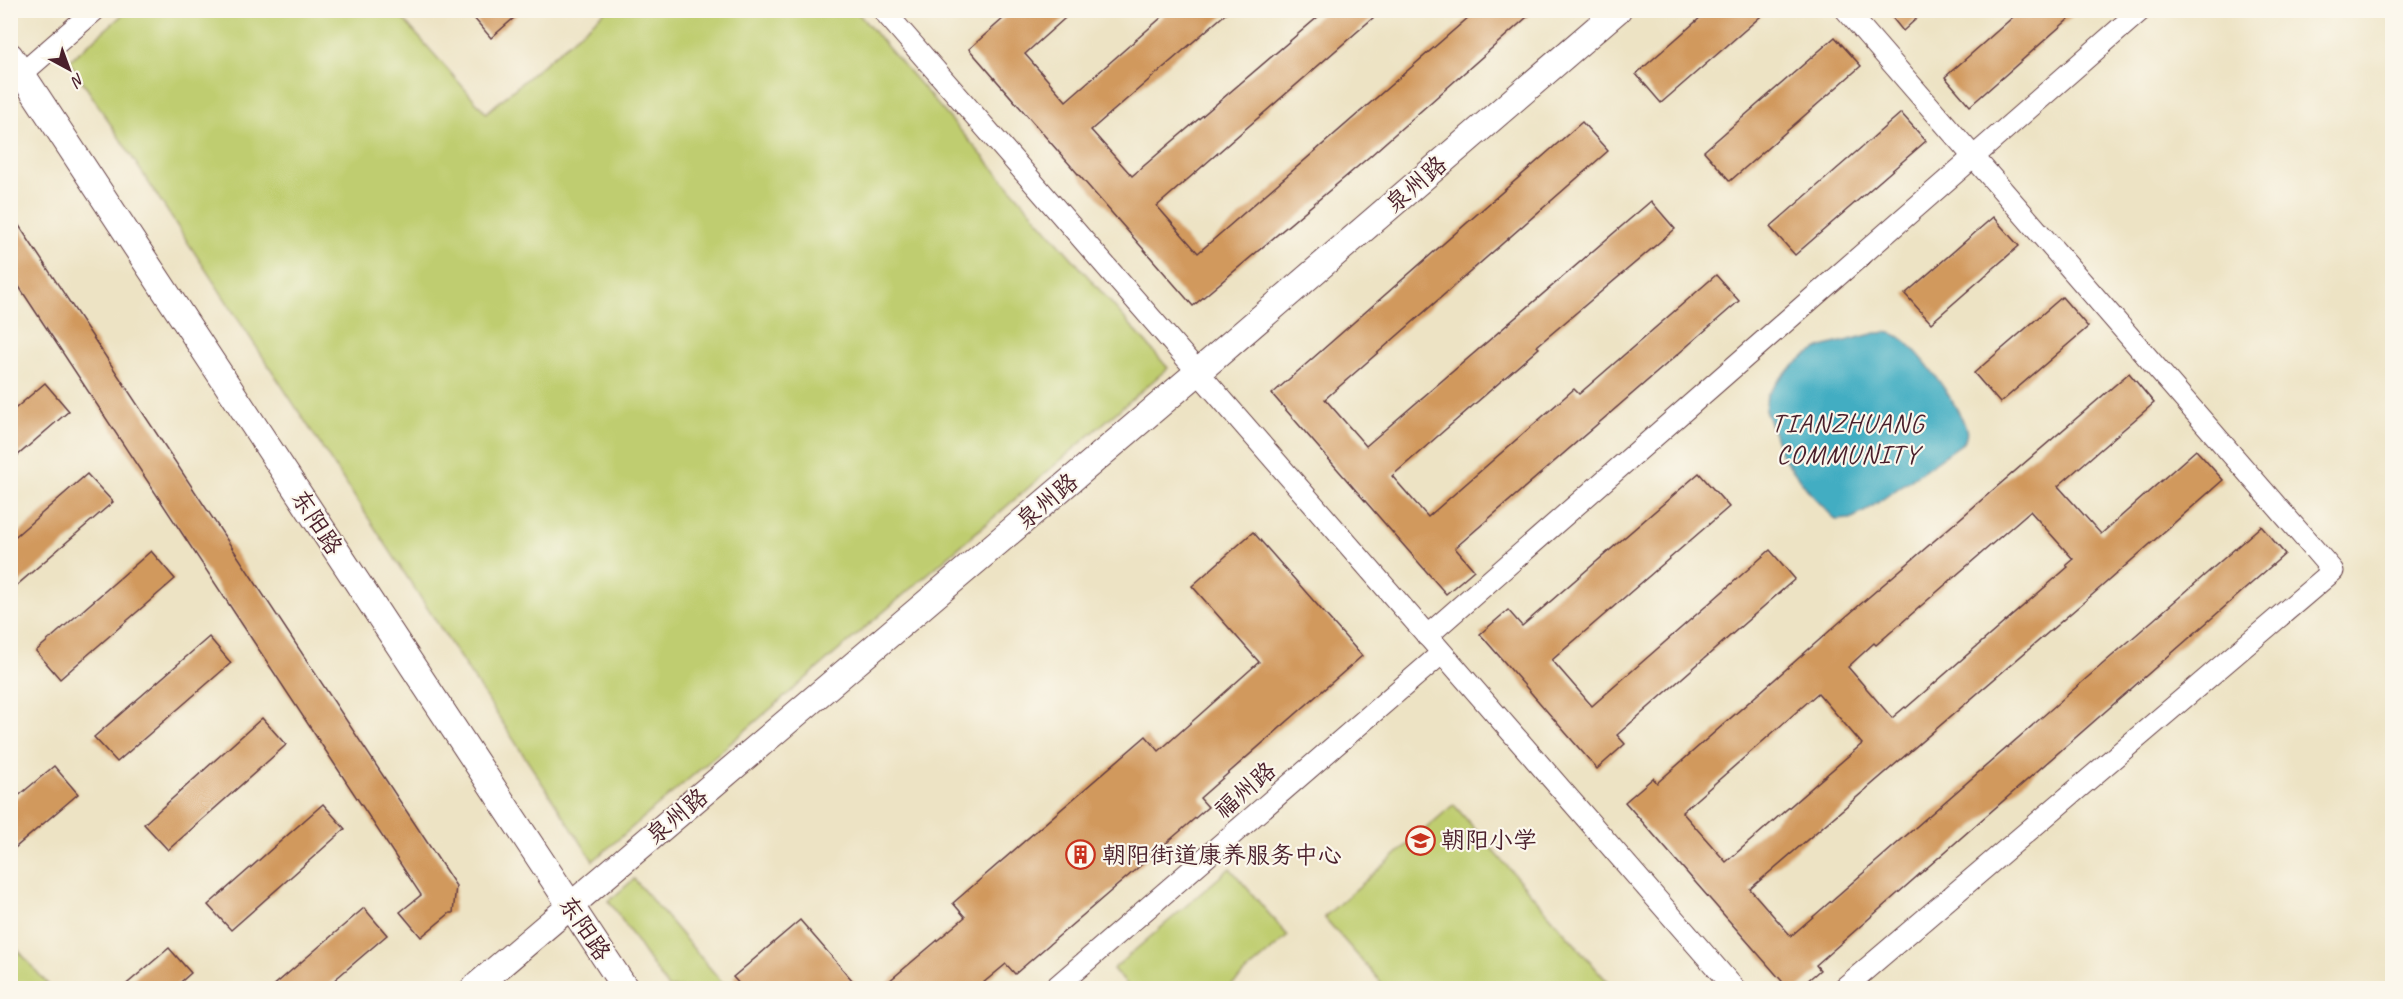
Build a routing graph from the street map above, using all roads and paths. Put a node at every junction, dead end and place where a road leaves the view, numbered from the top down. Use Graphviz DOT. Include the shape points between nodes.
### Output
graph roads {
  1 [pos="95,10"];
  2 [pos="883,10"];
  3 [pos="1618,10"];
  4 [pos="1846,10"];
  5 [pos="2141,10"];
  6 [pos="14,71"];
  7 [pos="1974,157"];
  8 [pos="1198,372"];
  9 [pos="1427,636"];
  10 [pos="1442,653"];
  11 [pos="570,906"];
  12 [pos="474,988"];
  13 [pos="625,988"];
  14 [pos="1055,988"];
  15 [pos="1734,988"];
  16 [pos="1844,988"];
  1 -- 6 [label="street"];
  2 -- 8 [label="street"];
  3 -- 8 [label="street, 泉州路"];
  4 -- 7 [label="street"];
  5 -- 7 [label="street"];
  6 -- 11 [label="street, 东阳路"];
  7 -- 9 [label="street"];
  7 -- 16 [label="street" via="2333,571"];
  8 -- 9 [label="street"];
  8 -- 11 [label="street, 泉州路"];
  9 -- 10 [label="street"];
  10 -- 14 [label="street, 福州路"];
  10 -- 15 [label="street"];
  11 -- 12 [label="street, 泉州路"];
  11 -- 13 [label="street, 东阳路"];
}
